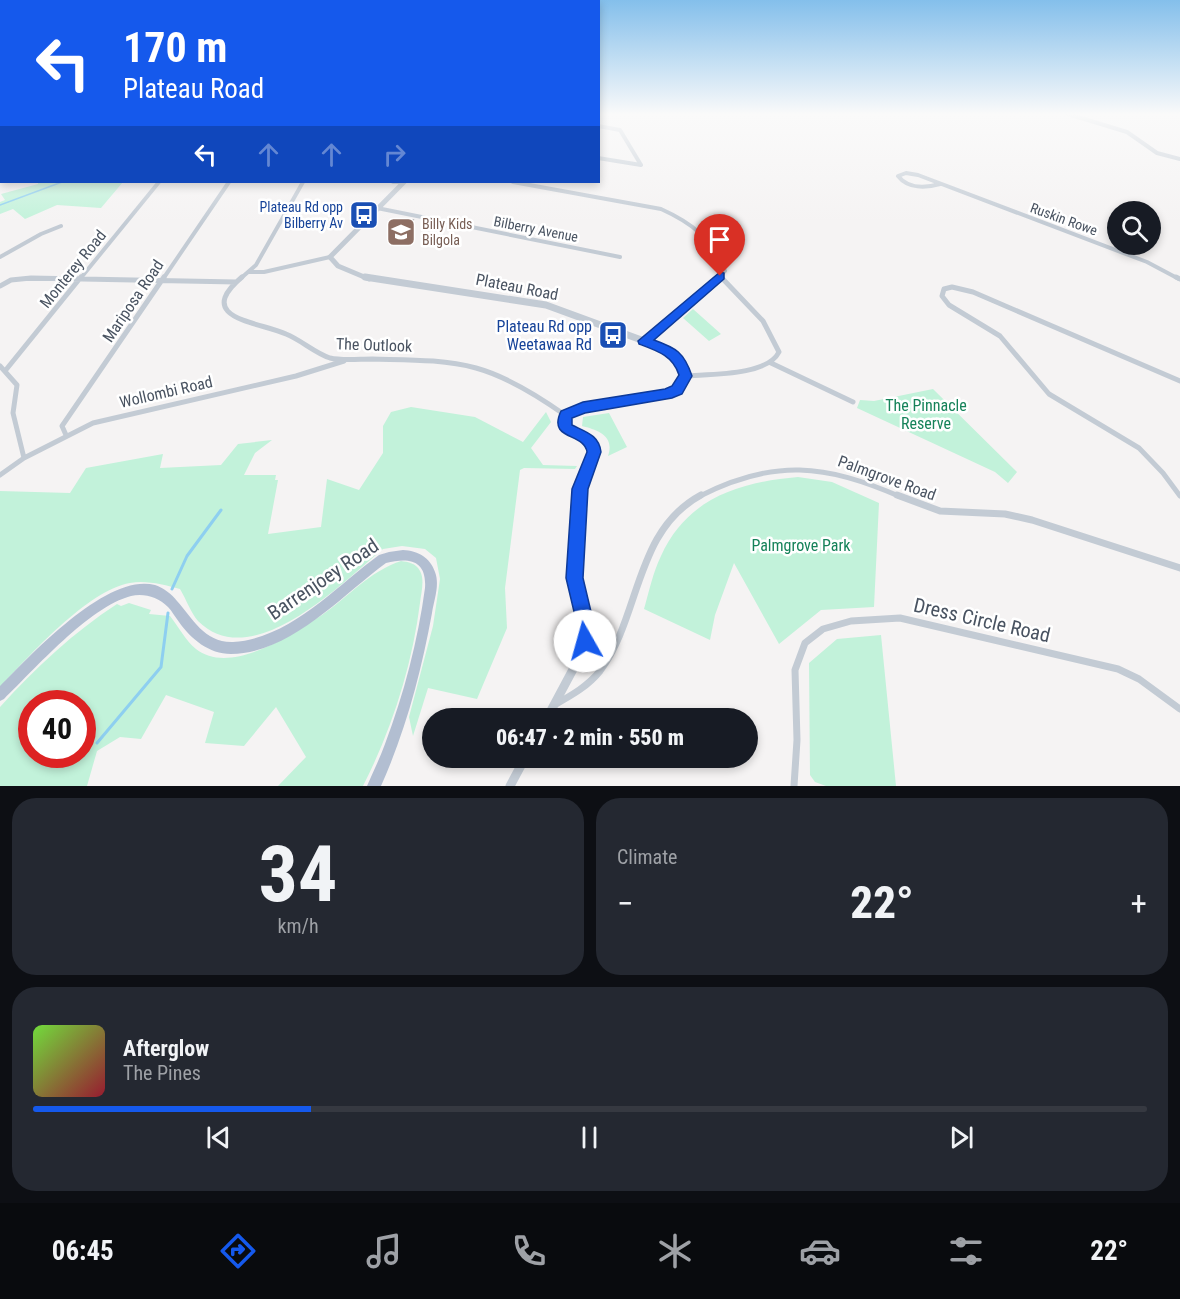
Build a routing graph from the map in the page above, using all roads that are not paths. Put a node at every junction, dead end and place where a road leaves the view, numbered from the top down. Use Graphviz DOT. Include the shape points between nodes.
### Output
graph roads {
  1 [pos="632,151"];
  2 [pos="1152,151"];
  3 [pos="600,158"];
  4 [pos="1180,159"];
  5 [pos="158,183"];
  6 [pos="228,183"];
  7 [pos="302,183"];
  8 [pos="403,183"];
  9 [pos="518,183"];
  10 [pos="939,184"];
  11 [pos="376,208"];
  12 [pos="61,226"];
  13 [pos="330,257"];
  14 [pos="621,257"];
  15 [pos="0,258"];
  16 [pos="249,272"];
  17 [pos="720,276"];
  18 [pos="81,279"];
  19 [pos="1180,279"];
  20 [pos="162,280"];
  21 [pos="236,282"];
  22 [pos="0,286"];
  23 [pos="644,341"];
  24 [pos="348,360"];
  25 [pos="771,363"];
  26 [pos="0,366"];
  27 [pos="5,371"];
  28 [pos="686,376"];
  29 [pos="1180,381"];
  30 [pos="853,402"];
  31 [pos="566,415"];
  32 [pos="66,435"];
  33 [pos="24,458"];
  34 [pos="0,475"];
  35 [pos="1180,496"];
  36 [pos="1180,568"];
  37 [pos="0,696"];
  38 [pos="554,705"];
  39 [pos="552,708"];
  40 [pos="1180,708"];
  41 [pos="520,768"];
  42 [pos="374,786"];
  43 [pos="510,786"];
  44 [pos="794,786"];
  1 -- 3 [label="street" via="641,165"];
  2 -- 4 [label="street" via="1166,159"];
  5 -- 18 [label="street, Monterey Road"];
  6 -- 20 [label="street, Mariposa Road"];
  7 -- 16 [label="street"];
  8 -- 11 [label="street"];
  9 -- 17 [label="street" via="668,212 710,242 725,269"];
  10 -- 10 [label="street, Ruskin Rowe" via="911,185 898,176 911,174"];
  10 -- 19 [label="street, Ruskin Rowe" via="1137,258"];
  11 -- 13 [label="street"];
  11 -- 14 [label="street, Bilberry Avenue"];
  12 -- 15 [label="street"];
  13 -- 16 [label="street"];
  13 -- 23 [label="street, Plateau Road" via="338,266 357,275 546,305"];
  16 -- 21 [label="street"];
  17 -- 23 [label="street"];
  17 -- 25 [label="street" via="777,343 777,359"];
  18 -- 20 [label="street"];
  18 -- 22 [label="street" via="21,278"];
  18 -- 27 [label="street, Monterey Road"];
  20 -- 21 [label="street"];
  20 -- 32 [label="street, Mariposa Road" via="62,426"];
  21 -- 24 [label="street, The Outlook" via="224,302 227,312 237,319 285,333 331,358"];
  23 -- 28 [label="street, Plateau Road" via="673,353 681,360"];
  24 -- 31 [label="street, The Outlook" via="415,360 477,368 537,394"];
  24 -- 32 [label="street, Wollombi Road" via="296,376 93,423"];
  25 -- 28 [label="street" via="754,369"];
  25 -- 30 [label="street"];
  26 -- 27 [label="street"];
  27 -- 33 [label="street" via="16,384 13,413"];
  28 -- 31 [label="street" via="677,390 668,394 583,408"];
  29 -- 35 [label="street" via="974,292 944,289 942,296 949,305 1000,336 1049,394 1138,448"];
  31 -- 38 [label="street" via="567,429 588,439 594,452 580,489 574,578 585,641"];
  32 -- 33 [label="street, Wollombi Road"];
  33 -- 34 [label="street, Wollombi Road"];
  36 -- 38 [label="street, Palmgrove Road" via="1018,517 932,509 864,481 825,470 786,467 725,484 681,507 668,520 656,536 604,662 584,687"];
  37 -- 42 [label="main road, Barrenjoey Road" via="83,616 122,593 162,593 200,637 222,647 241,647 270,638 308,617 383,559 409,555 425,563 429,570 430,594 418,660"];
  38 -- 39 [label="street"];
  40 -- 44 [label="street, Dress Circle Road" via="1118,669 900,618 851,621 823,629 805,644 795,670"];
  41 -- 43 [label="street"];
}
